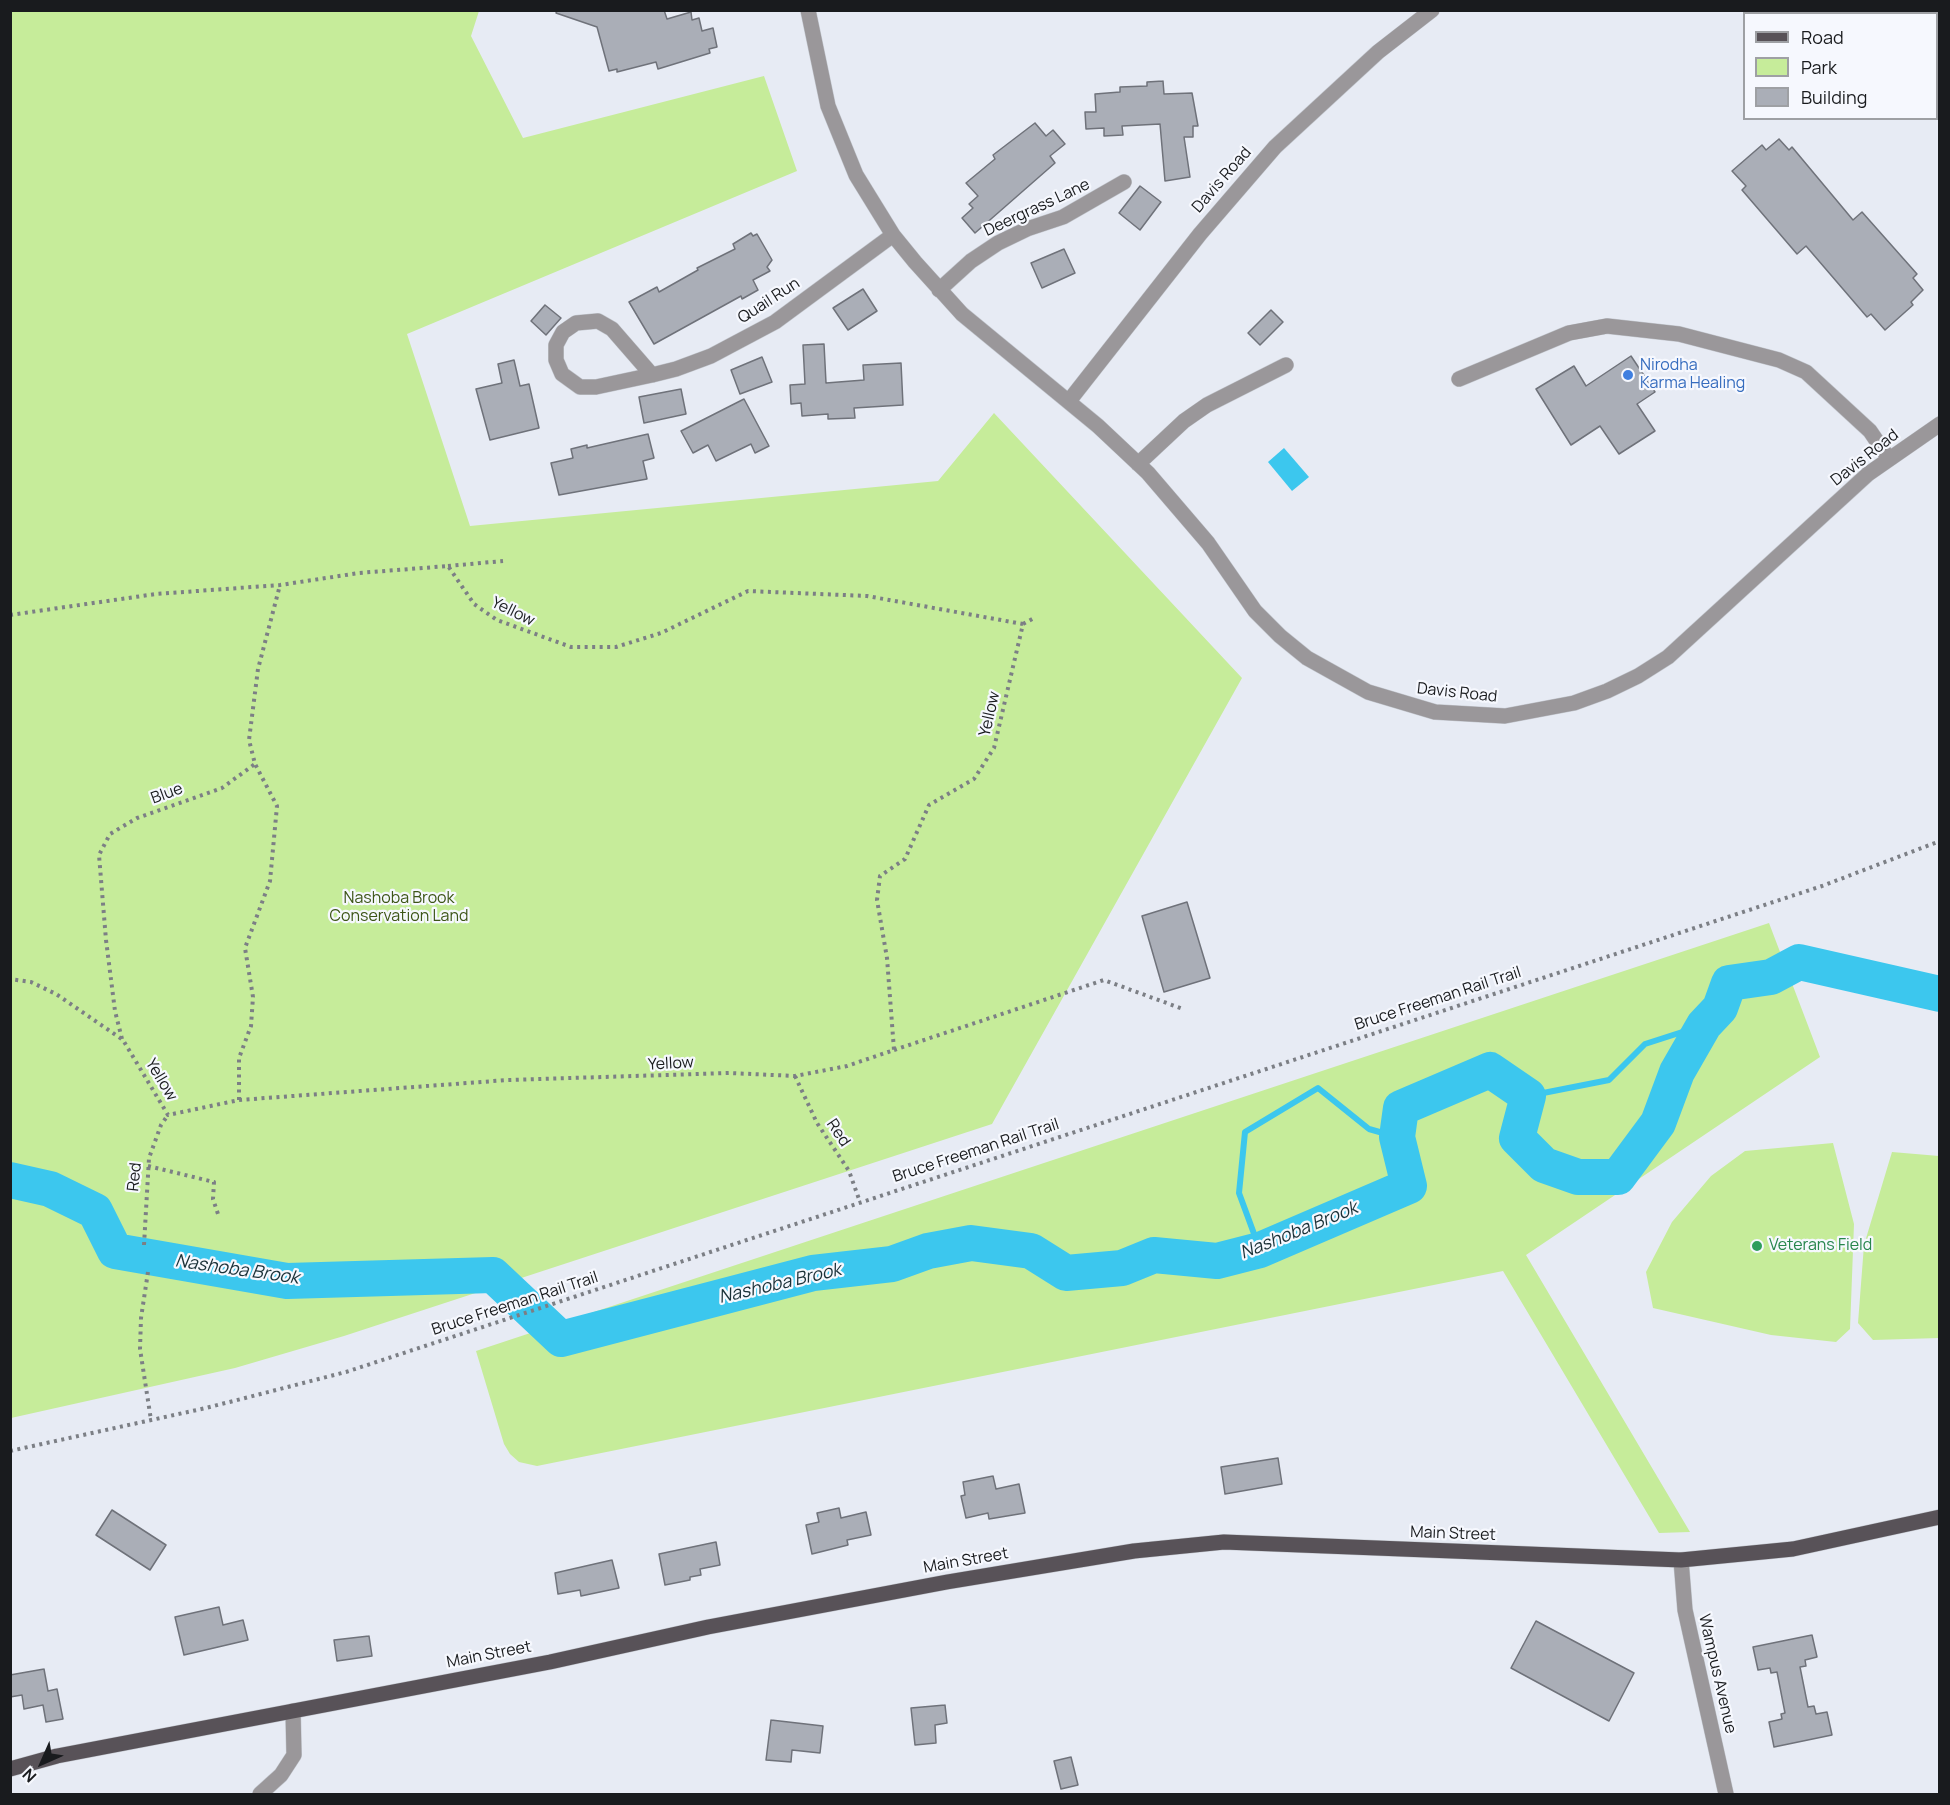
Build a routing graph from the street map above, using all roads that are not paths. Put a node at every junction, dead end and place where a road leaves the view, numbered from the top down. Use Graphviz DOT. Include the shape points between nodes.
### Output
graph roads {
  1 [pos="808,10"];
  2 [pos="1432,10"];
  3 [pos="1124,182"];
  4 [pos="893,235"];
  5 [pos="939,290"];
  6 [pos="1286,364"];
  7 [pos="652,375"];
  8 [pos="1459,379"];
  9 [pos="1069,401"];
  10 [pos="1940,424"];
  11 [pos="1889,459"];
  12 [pos="1138,464"];
  13 [pos="1940,1517"];
  14 [pos="1681,1560"];
  15 [pos="293,1711"];
  16 [pos="10,1769"];
  17 [pos="260,1794"];
  18 [pos="1726,1794"];
  1 -- 4 [label="street, Davis Road" via="828,106 856,175"];
  2 -- 9 [label="street, Davis Road" via="1378,52 1275,147 1206,225"];
  3 -- 5 [label="street, Deergrass Lane" via="1064,217 998,243"];
  4 -- 5 [label="street, Davis Road"];
  4 -- 7 [label="street, Quail Run" via="775,322 711,356"];
  5 -- 9 [label="street, Davis Road" via="986,335"];
  6 -- 12 [label="street" via="1207,405"];
  7 -- 7 [label="street, Quail Run" via="580,387 562,374 556,360 556,345 563,332 576,323 598,321 612,328"];
  8 -- 11 [label="street" via="1569,333 1607,326 1678,334 1779,360 1806,372 1870,431"];
  9 -- 12 [label="street, Davis Road"];
  10 -- 11 [label="street, Davis Road"];
  11 -- 12 [label="street, Davis Road" via="1668,657 1628,681 1574,703 1505,716 1447,713 1401,704 1358,687 1307,658 1255,611 1208,543"];
  13 -- 14 [label="main road, Main Street" via="1793,1549"];
  14 -- 15 [label="main road, Main Street" via="1224,1542 1134,1551 879,1595"];
  14 -- 18 [label="street, Wampus Avenue" via="1685,1610"];
  15 -- 16 [label="main road, Main Street" via="57,1756"];
  15 -- 17 [label="street" via="294,1755 281,1775"];
}
